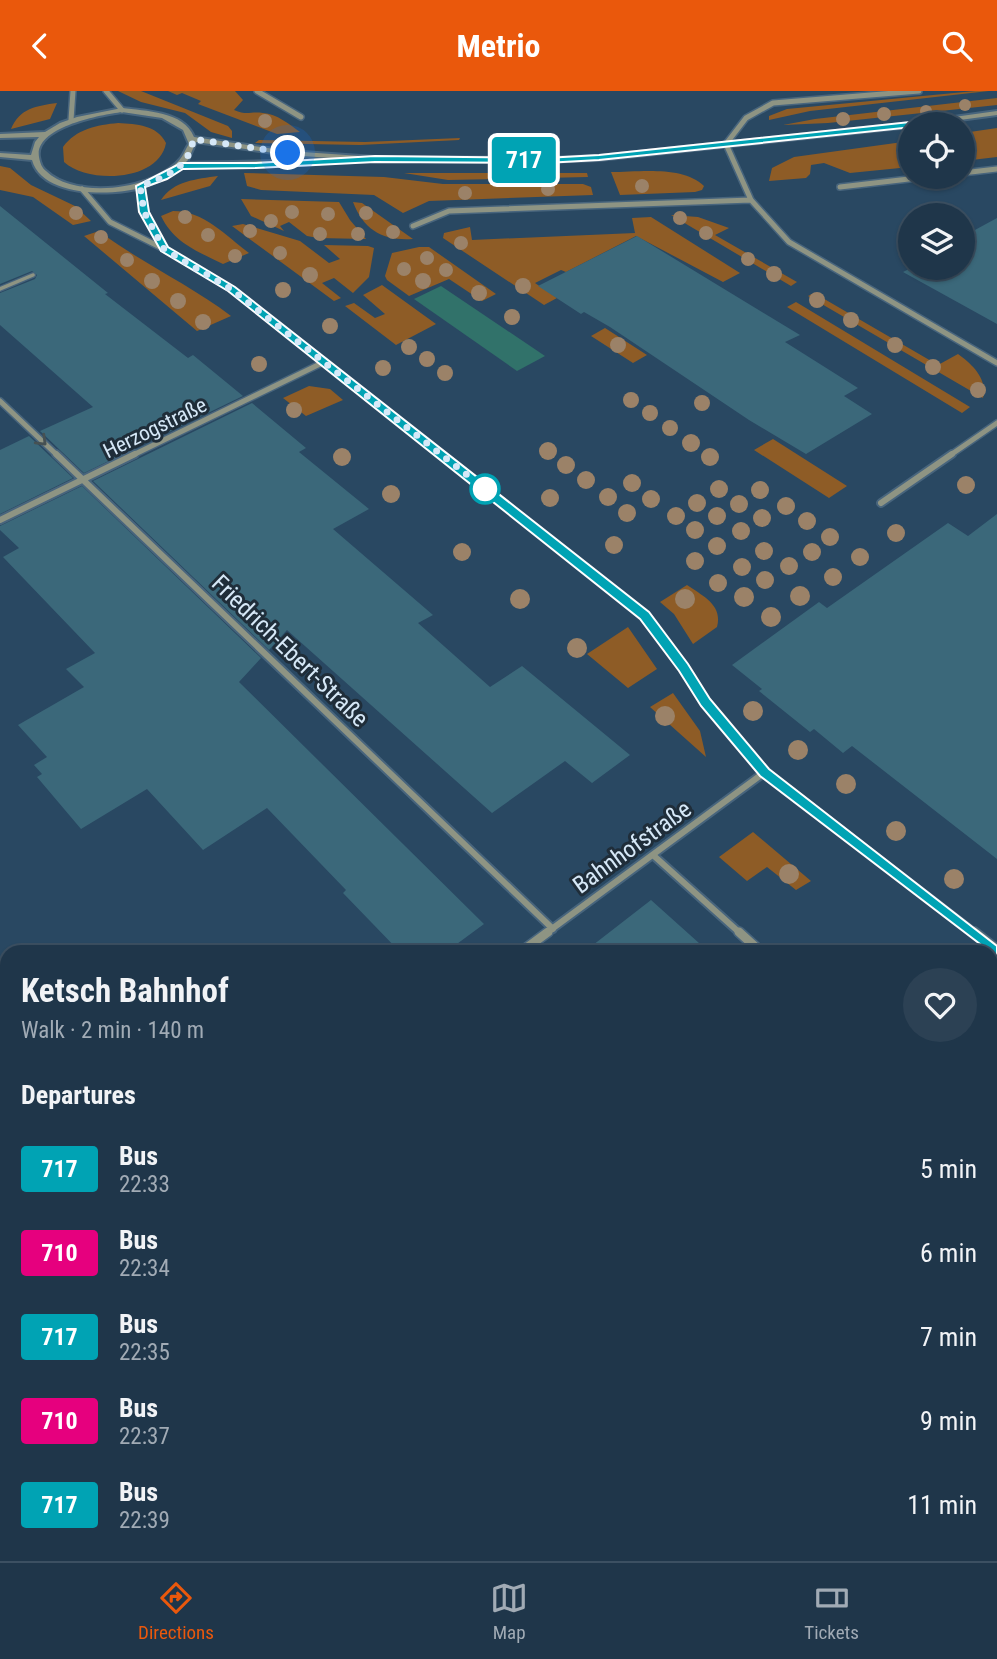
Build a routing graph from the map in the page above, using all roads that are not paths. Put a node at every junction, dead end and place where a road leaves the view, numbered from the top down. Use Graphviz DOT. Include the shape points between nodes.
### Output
graph roads {
  1 [pos="73,91"];
  2 [pos="106,91"];
  3 [pos="257,91"];
  4 [pos="919,91"];
  5 [pos="122,110"];
  6 [pos="997,113"];
  7 [pos="975,116"];
  8 [pos="301,117"];
  9 [pos="71,120"];
  10 [pos="898,126"];
  11 [pos="48,134"];
  12 [pos="0,136"];
  13 [pos="193,139"];
  14 [pos="726,144"];
  15 [pos="0,155"];
  16 [pos="35,157"];
  17 [pos="375,159"];
  18 [pos="181,166"];
  19 [pos="997,169"];
  20 [pos="975,172"];
  21 [pos="898,180"];
  22 [pos="140,186"];
  23 [pos="839,187"];
  24 [pos="82,189"];
  25 [pos="751,200"];
  26 [pos="413,226"];
  27 [pos="164,249"];
  28 [pos="33,275"];
  29 [pos="0,289"];
  30 [pos="322,363"];
  31 [pos="997,363"];
  32 [pos="0,401"];
  33 [pos="997,423"];
  34 [pos="83,480"];
  35 [pos="881,503"];
  36 [pos="0,520"];
  37 [pos="765,772"];
  38 [pos="653,855"];
  39 [pos="553,929"];
  40 [pos="531,945"];
  41 [pos="753,945"];
  42 [pos="990,945"];
  1 -- 9 [label="street"];
  2 -- 5 [label="street"];
  3 -- 8 [label="street"];
  4 -- 14 [label="street" via="773,103 746,118"];
  5 -- 9 [label="street"];
  5 -- 13 [label="street" via="170,117 186,127"];
  6 -- 7 [label="street"];
  9 -- 11 [label="street"];
  10 -- 14 [label="street"];
  11 -- 12 [label="street"];
  11 -- 16 [label="street"];
  13 -- 17 [label="street" via="288,153"];
  13 -- 18 [label="street" via="192,152"];
  14 -- 17 [label="street" via="545,160"];
  14 -- 25 [label="street"];
  15 -- 16 [label="street"];
  16 -- 24 [label="street" via="48,177"];
  17 -- 18 [label="street"];
  18 -- 22 [label="street"];
  19 -- 20 [label="street"];
  21 -- 23 [label="street"];
  22 -- 24 [label="street"];
  22 -- 27 [label="street" via="144,212"];
  24 -- 27 [label="street" via="110,222"];
  25 -- 26 [label="street" via="449,211"];
  25 -- 31 [label="street" via="789,242"];
  27 -- 30 [label="street" via="231,289"];
  28 -- 29 [label="lane"];
  30 -- 34 [label="street, Herzogstraße"];
  30 -- 37 [label="street" via="645,615 705,702"];
  32 -- 34 [label="street, Friedrich-Ebert-Straße, one-way"];
  33 -- 35 [label="street"];
  34 -- 36 [label="street, Herzogstraße"];
  34 -- 39 [label="street, Friedrich-Ebert-Straße"];
  37 -- 38 [label="street, Bahnhofstraße"];
  37 -- 42 [label="street"];
  38 -- 39 [label="street, Bahnhofstraße"];
  38 -- 41 [label="street"];
  39 -- 40 [label="street, Bahnhofstraße"];
}
